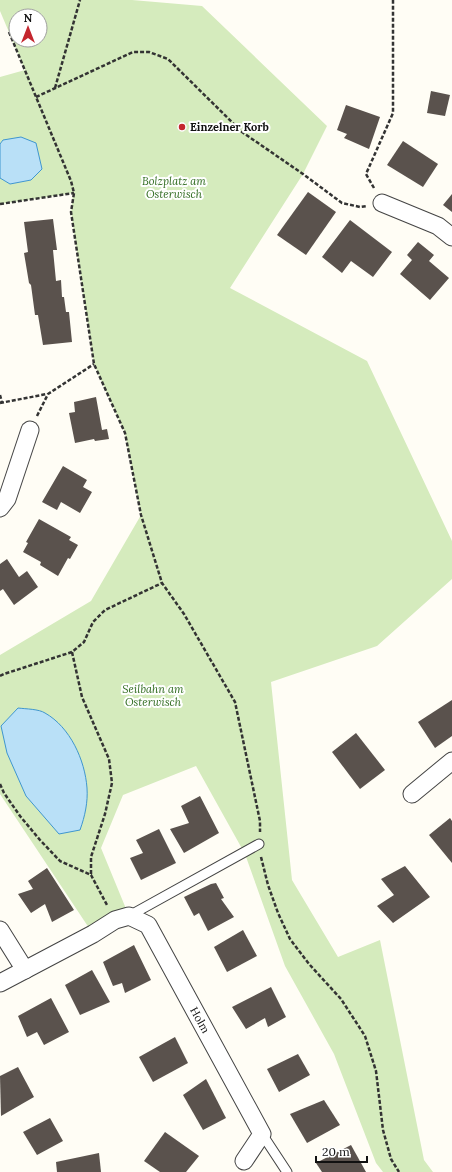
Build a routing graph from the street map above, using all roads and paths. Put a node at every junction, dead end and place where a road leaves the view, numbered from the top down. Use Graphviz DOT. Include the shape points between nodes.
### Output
graph roads {
  1 [pos="80,0"];
  2 [pos="393,0"];
  3 [pos="16,48"];
  4 [pos="55,88"];
  5 [pos="36,97"];
  6 [pos="74,193"];
  7 [pos="382,203"];
  8 [pos="0,204"];
  9 [pos="452,237"];
  10 [pos="94,364"];
  11 [pos="48,394"];
  12 [pos="0,395"];
  13 [pos="1,403"];
  14 [pos="30,430"];
  15 [pos="0,508"];
  16 [pos="162,583"];
  17 [pos="72,652"];
  18 [pos="0,676"];
  19 [pos="452,761"];
  20 [pos="0,784"];
  21 [pos="412,794"];
  22 [pos="259,844"];
  23 [pos="91,875"];
  24 [pos="122,918"];
  25 [pos="0,930"];
  26 [pos="25,970"];
  27 [pos="0,982"];
  28 [pos="262,1134"];
  29 [pos="244,1161"];
  30 [pos="287,1172"];
  31 [pos="399,1172"];
  1 -- 4 [label="path"];
  2 -- 7 [label="path" via="393,113 366,174"];
  3 -- 5 [label="path"];
  4 -- 5 [label="path"];
  4 -- 7 [label="path" via="133,52 149,52 168,59 242,132 342,203 360,207"];
  5 -- 6 [label="path"];
  6 -- 8 [label="path"];
  6 -- 10 [label="path" via="71,212"];
  7 -- 9 [label="street" via="438,226"];
  10 -- 11 [label="path"];
  10 -- 16 [label="path" via="125,433 141,515"];
  11 -- 13 [label="path"];
  11 -- 14 [label="path"];
  12 -- 13 [label="path"];
  14 -- 15 [label="street" via="7,499"];
  16 -- 17 [label="path" via="105,610 93,622 84,642"];
  16 -- 22 [label="path" via="184,614 235,702 260,821"];
  17 -- 18 [label="path"];
  17 -- 23 [label="path" via="82,697 109,759 112,783 91,857"];
  19 -- 21 [label="street"];
  20 -- 23 [label="path" via="20,816 60,861"];
  22 -- 24 [label="lane"];
  22 -- 31 [label="path" via="268,885 290,939 341,999 365,1036 376,1071 383,1130 391,1159"];
  23 -- 24 [label="path"];
  24 -- 26 [label="street"];
  24 -- 28 [label="street, Holm" via="148,925"];
  25 -- 26 [label="street"];
  26 -- 27 [label="street"];
  28 -- 29 [label="street"];
  28 -- 30 [label="lane, Holm"];
}
